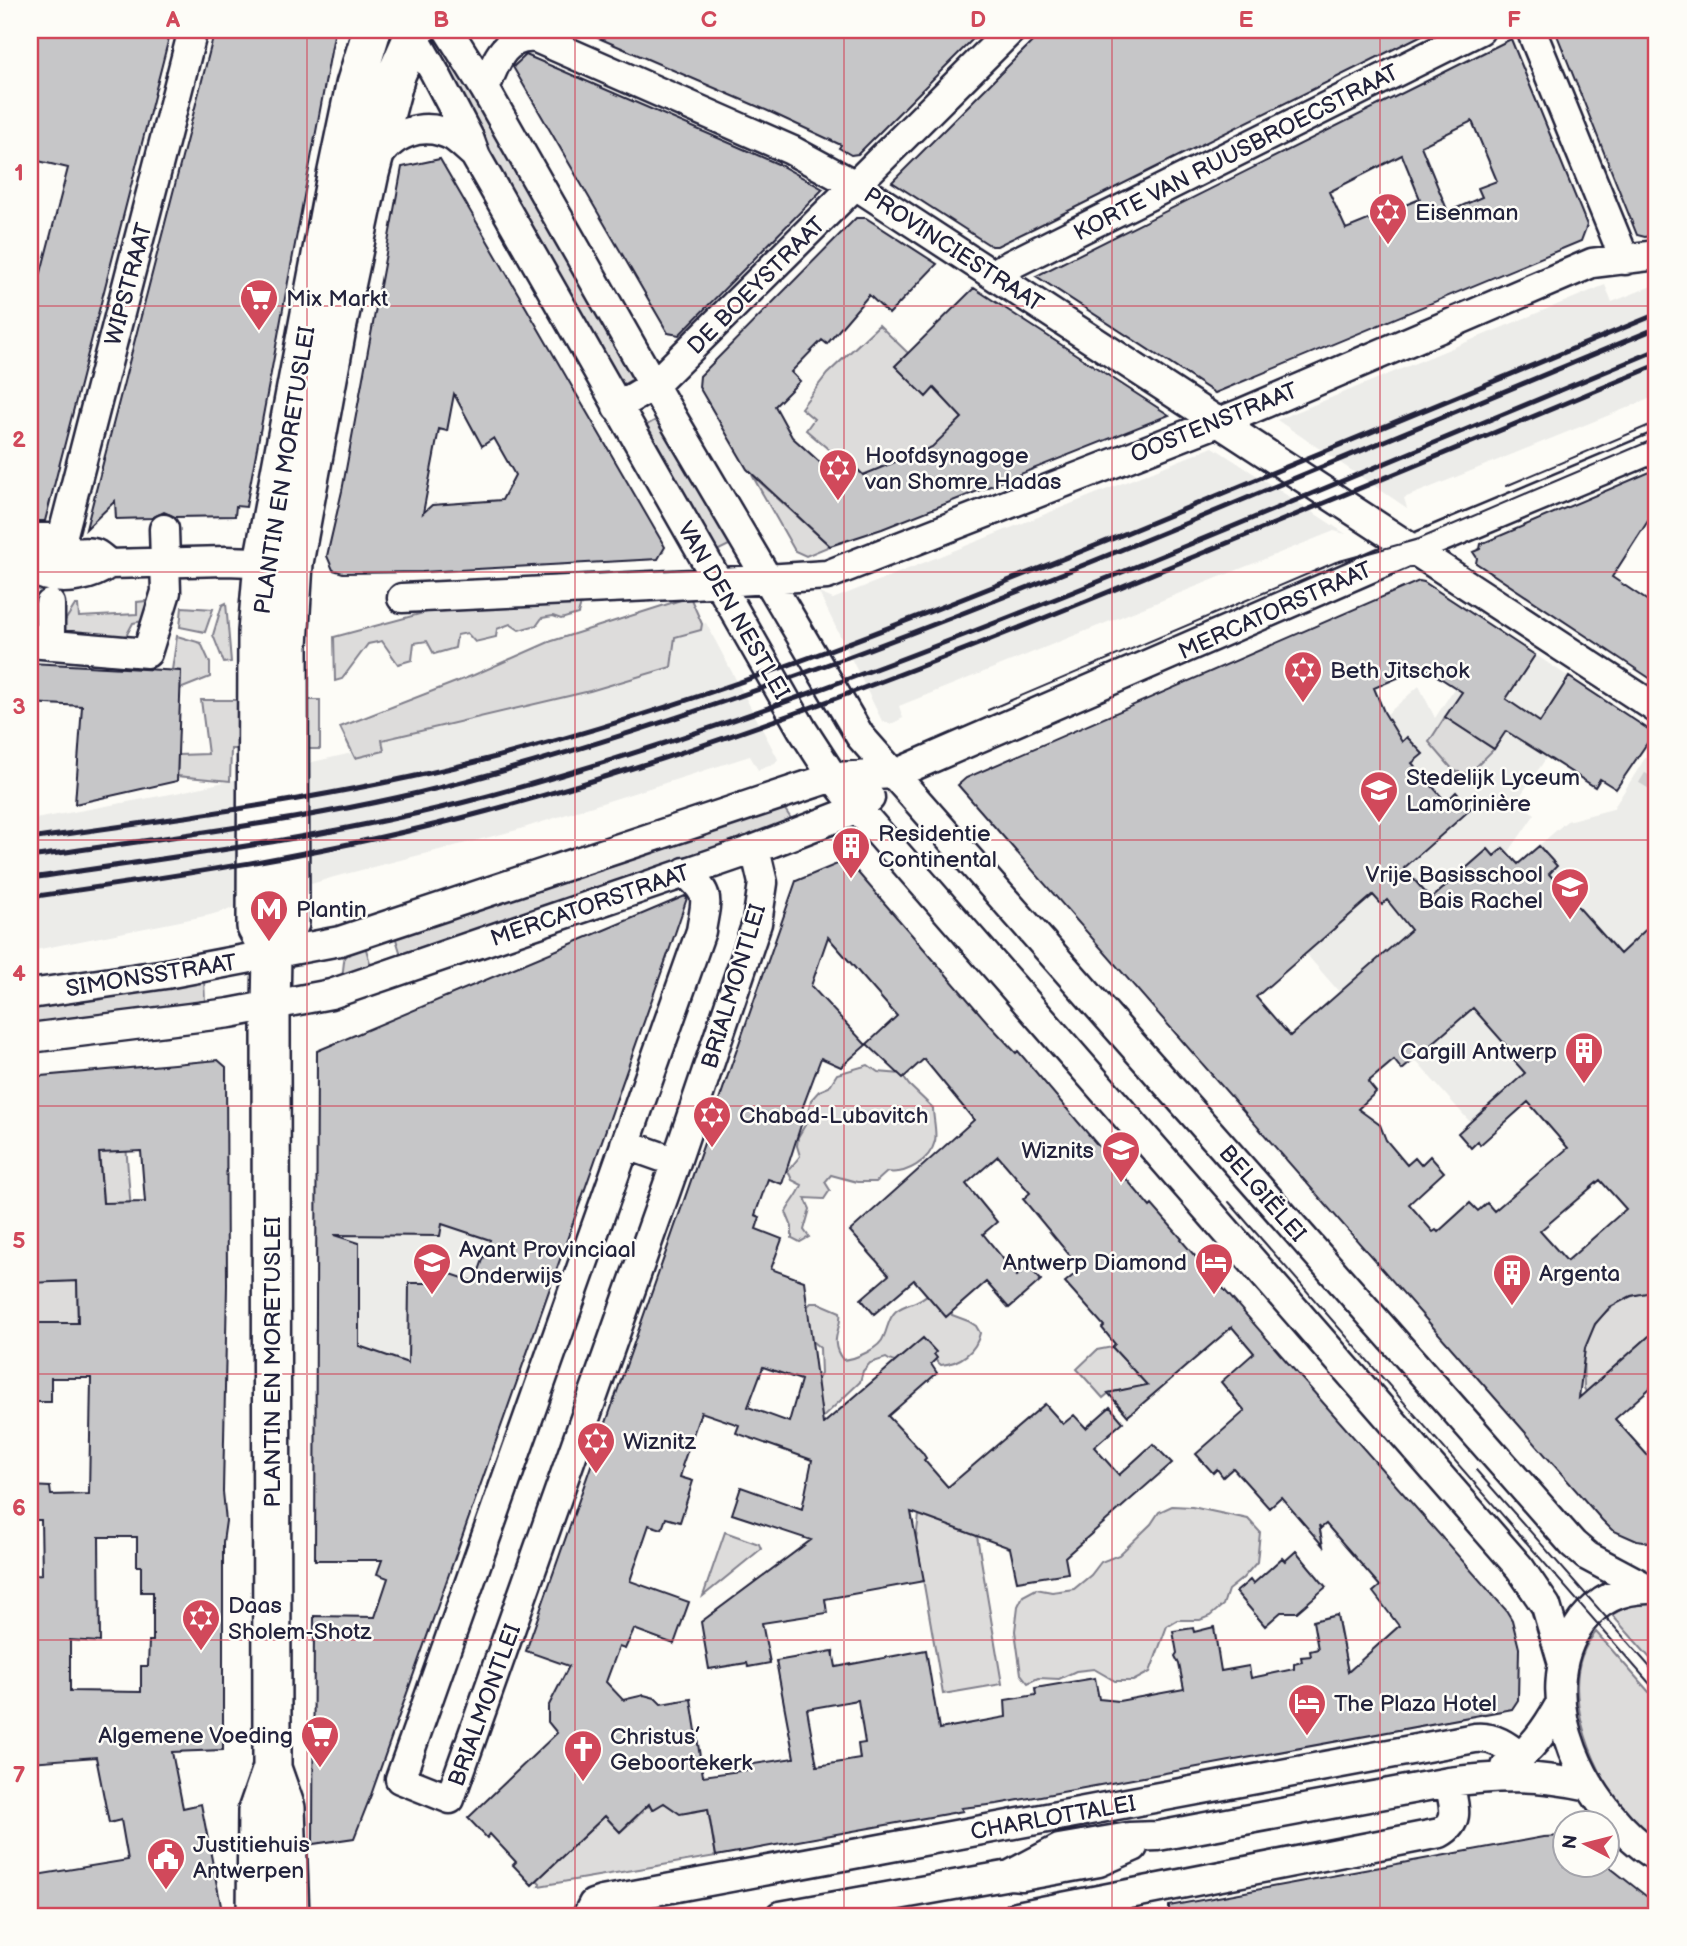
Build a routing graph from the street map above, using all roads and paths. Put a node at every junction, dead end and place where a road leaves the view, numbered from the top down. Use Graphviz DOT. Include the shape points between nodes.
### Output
graph roads {
  1 [pos="193,30"];
  2 [pos="372,30"];
  3 [pos="448,30"];
  4 [pos="1011,30"];
  5 [pos="1480,30"];
  6 [pos="1531,30"];
  7 [pos="413,32"];
  8 [pos="485,89"];
  9 [pos="476,157"];
  10 [pos="370,173"];
  11 [pos="857,186"];
  12 [pos="1657,255"];
  13 [pos="1625,260"];
  14 [pos="992,274"];
  15 [pos="654,385"];
  16 [pos="617,407"];
  17 [pos="1219,422"];
  18 [pos="1657,447"];
  19 [pos="164,529"];
  20 [pos="30,538"];
  21 [pos="67,545"];
  22 [pos="1414,549"];
  23 [pos="165,563"];
  24 [pos="279,563"];
  25 [pos="109,565"];
  26 [pos="32,572"];
  27 [pos="768,579"];
  28 [pos="706,583"];
  29 [pos="402,598"];
  30 [pos="50,604"];
  31 [pos="40,644"];
  32 [pos="1657,709"];
  33 [pos="895,774"];
  34 [pos="833,777"];
  35 [pos="858,809"];
  36 [pos="755,849"];
  37 [pos="685,873"];
  38 [pos="379,928"];
  39 [pos="272,956"];
  40 [pos="392,974"];
  41 [pos="30,994"];
  42 [pos="271,1006"];
  43 [pos="30,1038"];
  44 [pos="625,1144"];
  45 [pos="676,1163"];
  46 [pos="1653,1589"];
  47 [pos="1563,1664"];
  48 [pos="1560,1704"];
  49 [pos="1521,1757"];
  50 [pos="272,1768"];
  51 [pos="1481,1778"];
  52 [pos="1450,1782"];
  53 [pos="1590,1786"];
  54 [pos="1657,1857"];
  55 [pos="1068,1912"];
  56 [pos="256,1916"];
  57 [pos="290,1916"];
  58 [pos="587,1916"];
  59 [pos="780,1916"];
  60 [pos="1017,1916"];
  1 -- 21 [label="street, WIPSTRAAT"];
  2 -- 24 [label="main road, PLANTIN EN MORETUSLEI" via="336,176"];
  3 -- 8 [label="street, VAN DEN NESTLEI"];
  4 -- 11 [label="street, DE BOEYSTRAAT"];
  5 -- 14 [label="street, KORTE VAN RUUSBROECSTRAAT"];
  6 -- 13 [label="street"];
  7 -- 9 [label="street, VAN DEN NESTLEI"];
  7 -- 10 [label="main road, PLANTIN EN MORETUSLEI" via="396,75"];
  8 -- 11 [label="street, PROVINCIESTRAAT" via="507,46 524,37 536,38 791,150"];
  8 -- 15 [label="street, VAN DEN NESTLEI"];
  9 -- 10 [label="street" via="441,131 407,131 385,147"];
  9 -- 16 [label="street, VAN DEN NESTLEI"];
  10 -- 24 [label="main road, PLANTIN EN MORETUSLEI"];
  11 -- 14 [label="street, PROVINCIESTRAAT"];
  11 -- 15 [label="street, DE BOEYSTRAAT"];
  12 -- 13 [label="street, OOSTENSTRAAT"];
  13 -- 17 [label="street, OOSTENSTRAAT" via="1592,264"];
  14 -- 17 [label="street, PROVINCIESTRAAT"];
  15 -- 16 [label="street"];
  15 -- 27 [label="street, VAN DEN NESTLEI"];
  16 -- 28 [label="street, VAN DEN NESTLEI"];
  17 -- 22 [label="street, PROVINCIESTRAAT"];
  17 -- 27 [label="street, OOSTENSTRAAT" via="827,575"];
  18 -- 22 [label="street, MERCATORSTRAAT"];
  19 -- 23 [label="street"];
  20 -- 21 [label="street"];
  21 -- 25 [label="street" via="93,552"];
  21 -- 26 [label="street"];
  22 -- 32 [label="street, PROVINCIESTRAAT"];
  22 -- 33 [label="street, MERCATORSTRAAT"];
  23 -- 24 [label="street"];
  23 -- 25 [label="street"];
  23 -- 31 [label="street" via="166,592 147,653"];
  24 -- 39 [label="main road, PLANTIN EN MORETUSLEI" via="289,645 290,923"];
  25 -- 26 [label="street" via="80,576"];
  27 -- 28 [label="street, OOSTENSTRAAT"];
  27 -- 33 [label="street, VAN DEN NESTLEI" via="860,736"];
  28 -- 29 [label="street, OOSTENSTRAAT"];
  28 -- 34 [label="street, VAN DEN NESTLEI"];
  30 -- 31 [label="street"];
  33 -- 34 [label="street, MERCATORSTRAAT"];
  33 -- 35 [label="street, MERCATORSTRAAT"];
  33 -- 46 [label="street, BELGIËLEI" via="1573,1544 1587,1556"];
  34 -- 35 [label="street, VAN DEN NESTLEI"];
  34 -- 38 [label="street, MERCATORSTRAAT"];
  35 -- 36 [label="street, MERCATORSTRAAT"];
  35 -- 47 [label="street, BELGIËLEI" via="1520,1568 1546,1606"];
  36 -- 37 [label="street, MERCATORSTRAAT"];
  36 -- 45 [label="street, BRIALMONTLEI" via="763,883 757,923"];
  37 -- 40 [label="street, MERCATORSTRAAT"];
  37 -- 44 [label="street, BRIALMONTLEI" via="703,888 706,901 701,931"];
  38 -- 39 [label="street, MERCATORSTRAAT"];
  38 -- 40 [label="street"];
  39 -- 41 [label="street, SIMONSSTRAAT"];
  39 -- 42 [label="main road, PLANTIN EN MORETUSLEI"];
  40 -- 42 [label="street, MERCATORSTRAAT" via="331,995"];
  42 -- 43 [label="street, SIMONSSTRAAT"];
  42 -- 50 [label="main road, PLANTIN EN MORETUSLEI"];
  44 -- 45 [label="street"];
  44 -- 45 [label="street, BRIALMONTLEI" via="400,1779 450,1798"];
  46 -- 47 [label="street, BELGIËLEI" via="1621,1592 1597,1606 1578,1627"];
  47 -- 48 [label="street, BELGIËLEI"];
  48 -- 49 [label="street, CHARLOTTALEI" via="1544,1732"];
  48 -- 53 [label="street, BELGIËLEI"];
  49 -- 51 [label="street, CHARLOTTALEI"];
  49 -- 58 [label="street, CHARLOTTALEI" via="1495,1740 1475,1738 602,1901 593,1904"];
  50 -- 56 [label="main road, PLANTIN EN MORETUSLEI" via="257,1811"];
  50 -- 57 [label="main road, PLANTIN EN MORETUSLEI" via="286,1808"];
  51 -- 52 [label="street, CHARLOTTALEI"];
  51 -- 53 [label="street, CHARLOTTALEI" via="1532,1776"];
  52 -- 55 [label="street" via="1455,1812 1450,1827 1440,1833"];
  52 -- 59 [label="street, CHARLOTTALEI" via="1158,1836 1059,1849 1010,1875"];
  53 -- 54 [label="street, BELGIËLEI" via="1632,1838"];
  55 -- 60 [label="street"];
}
